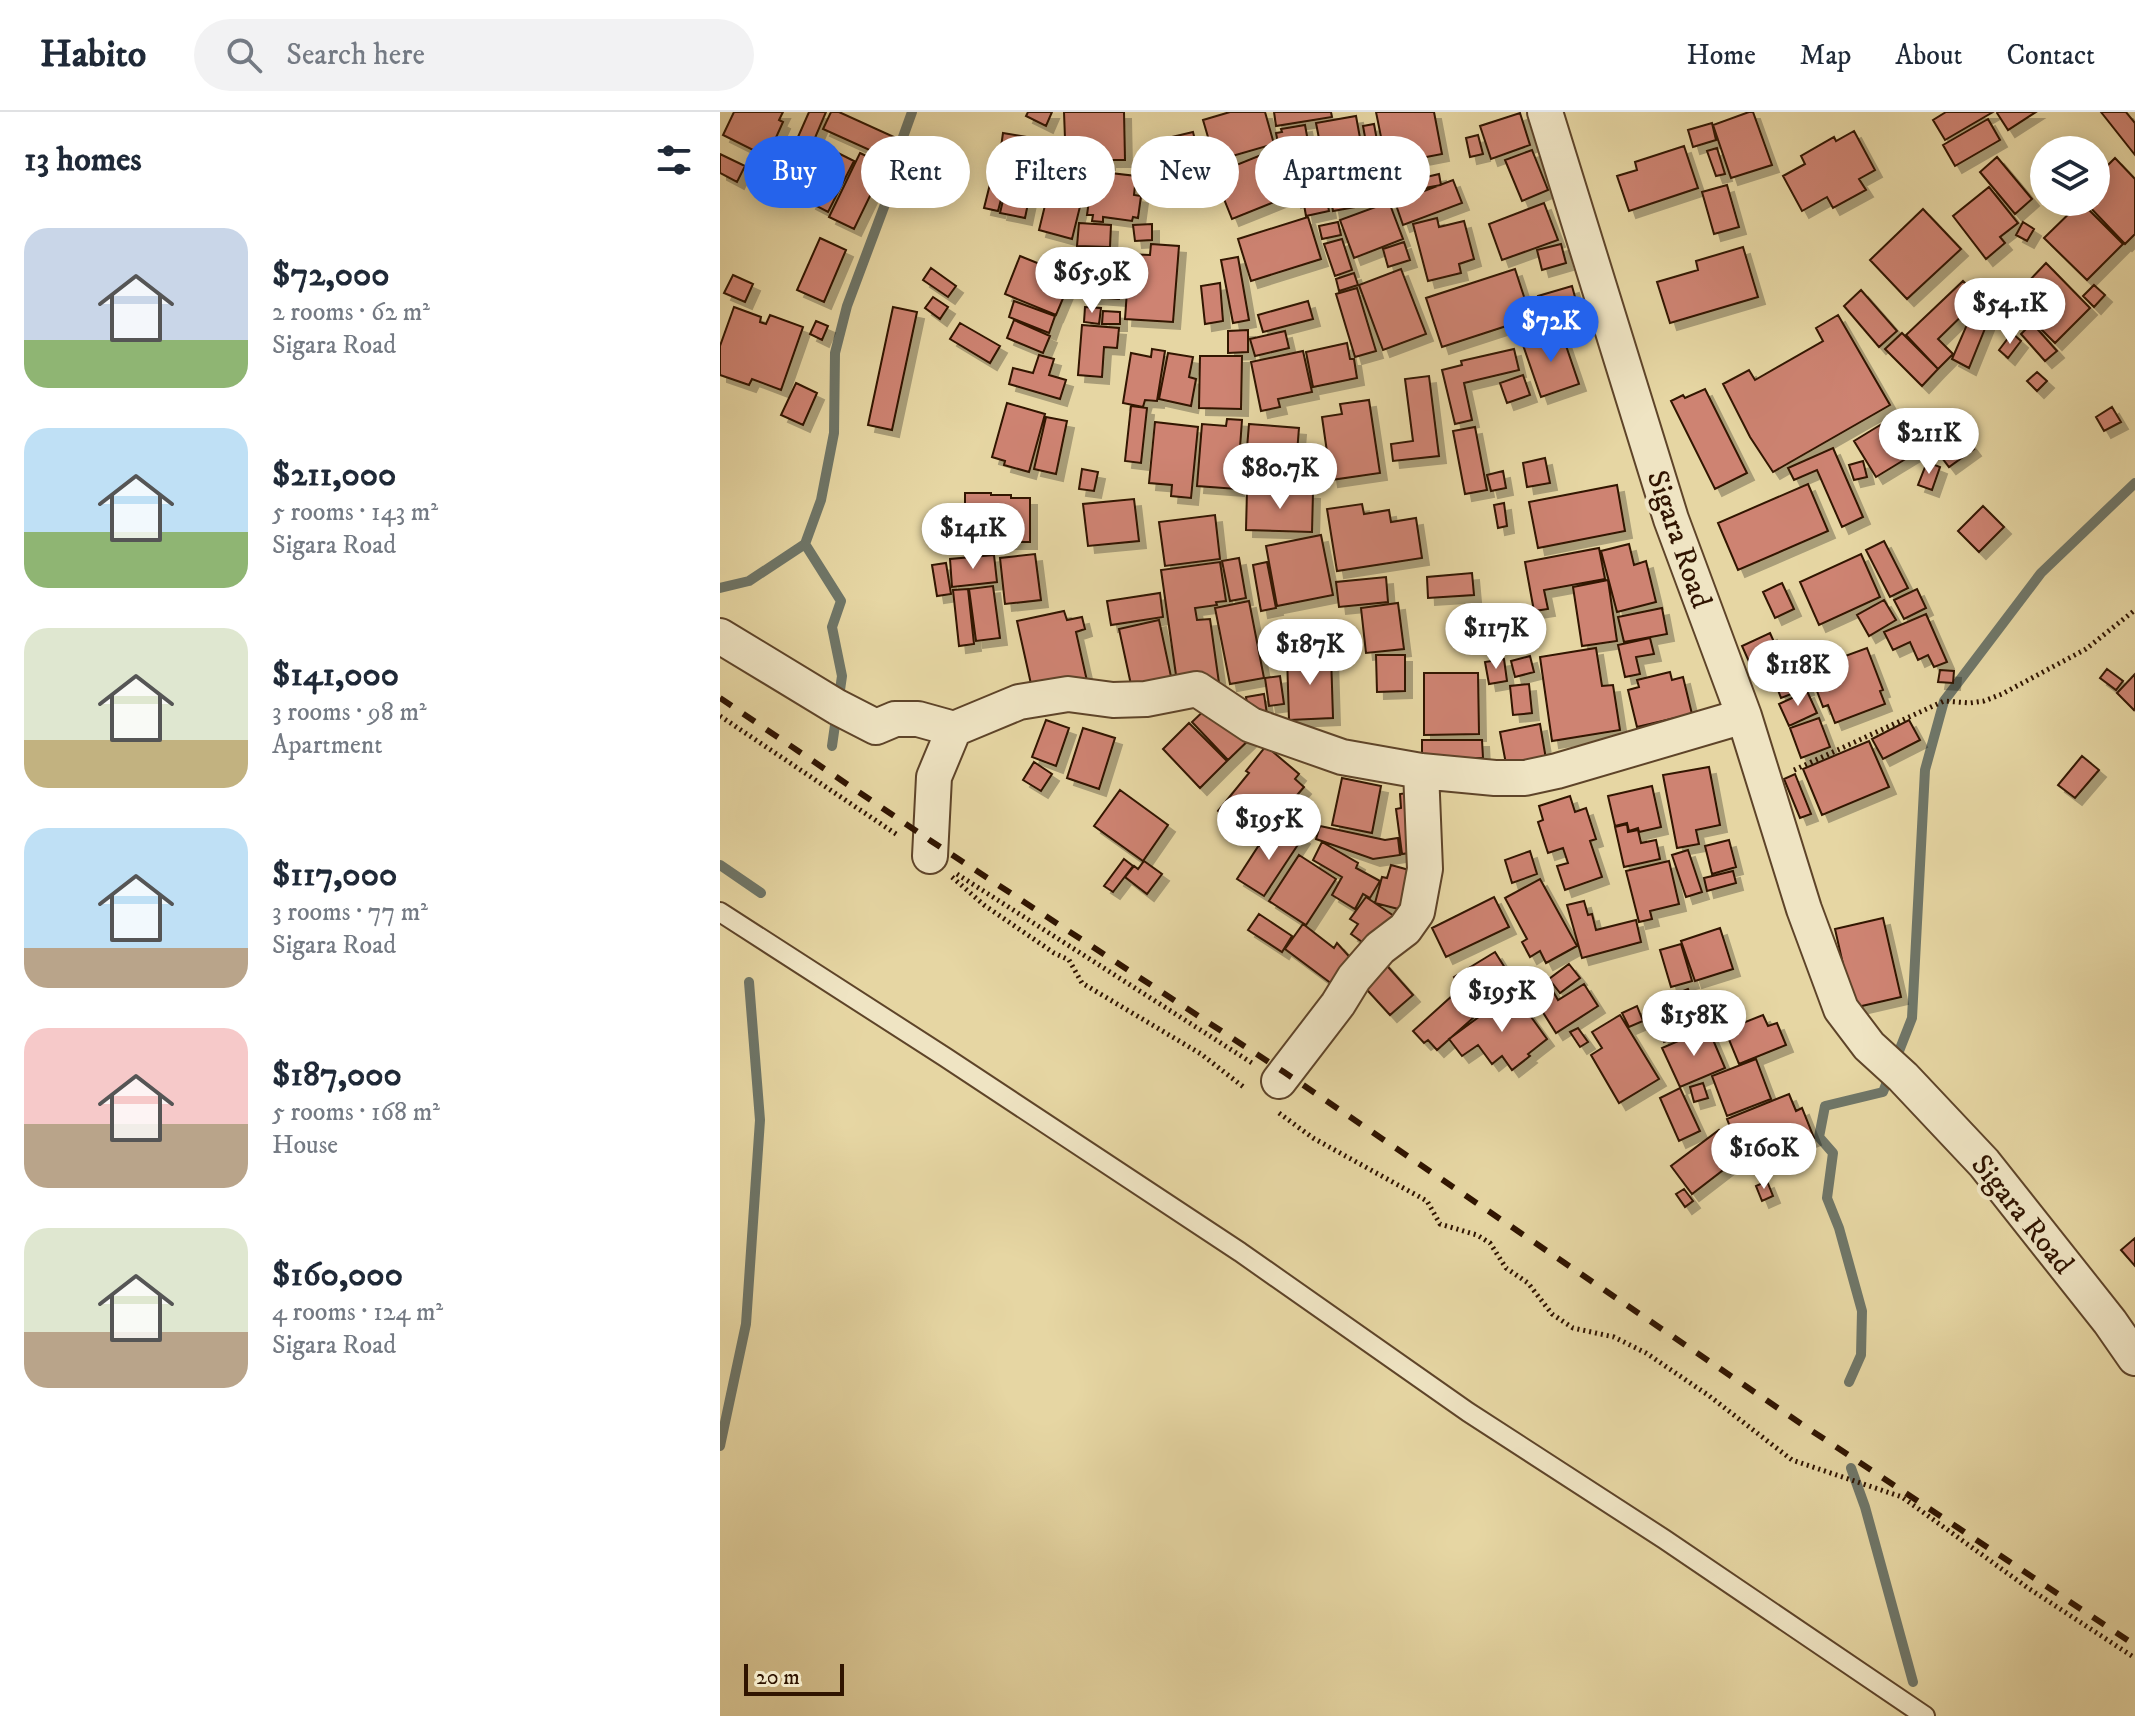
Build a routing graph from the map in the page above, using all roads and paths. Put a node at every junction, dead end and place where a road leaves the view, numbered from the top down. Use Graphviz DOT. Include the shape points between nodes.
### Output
graph roads {
  1 [pos="1545,112"];
  2 [pos="2135,610"];
  3 [pos="720,636"];
  4 [pos="720,716"];
  5 [pos="1744,716"];
  6 [pos="954,729"];
  7 [pos="1421,771"];
  8 [pos="1764,783"];
  9 [pos="930,856"];
  10 [pos="720,912"];
  11 [pos="1272,1092"];
  12 [pos="2135,1358"];
  13 [pos="2135,1658"];
  14 [pos="1925,1716"];
  1 -- 5 [label="street, Sigara Road" via="1671,519"];
  2 -- 8 [label="path" via="2086,649 2002,694 1970,703 1944,701"];
  3 -- 6 [label="street" via="876,727 895,719 918,719"];
  4 -- 9 [label="path"];
  5 -- 7 [label="street" via="1525,778"];
  5 -- 8 [label="street, Sigara Road"];
  6 -- 7 [label="street" via="1031,700 1068,694 1146,699 1197,689 1270,733 1342,757"];
  6 -- 9 [label="street" via="934,777"];
  7 -- 11 [label="street" via="1425,869 1417,912 1354,978"];
  8 -- 12 [label="street, Sigara Road" via="1841,1009 1869,1046 1984,1163"];
  9 -- 11 [label="path"];
  9 -- 11 [label="path" via="984,905 1069,960 1082,983"];
  10 -- 14 [label="lane" via="1227,1244 1468,1412"];
  11 -- 13 [label="path" via="1313,1138 1427,1201 1440,1224 1490,1243 1506,1268 1573,1328 1614,1337 1646,1353 1792,1460 1902,1497"];
}
